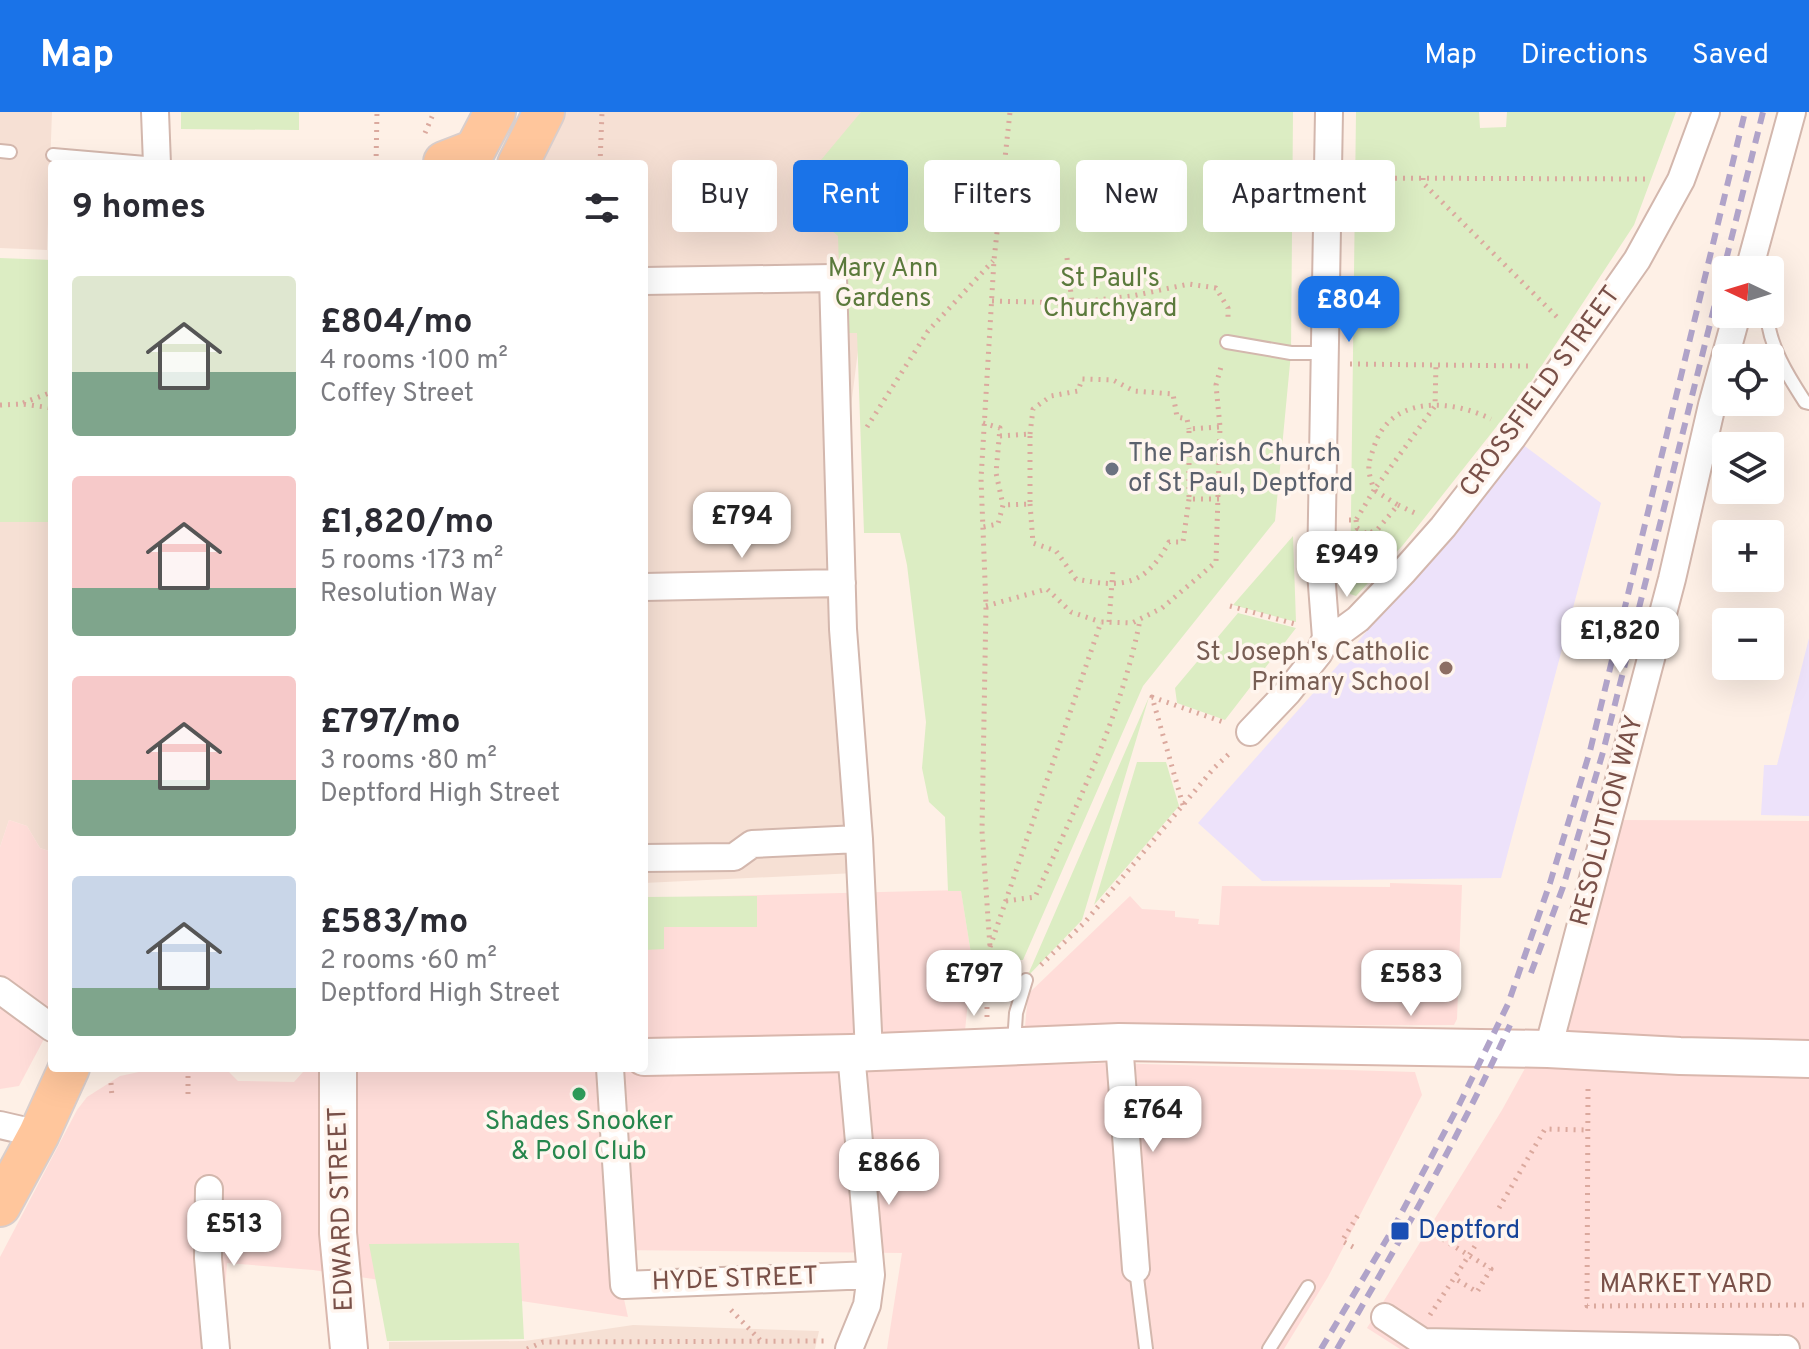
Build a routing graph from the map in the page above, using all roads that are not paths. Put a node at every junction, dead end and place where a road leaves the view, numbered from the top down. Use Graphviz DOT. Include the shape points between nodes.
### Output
graph roads {
  1 [pos="155,112"];
  2 [pos="462,112"];
  3 [pos="495,112"];
  4 [pos="544,112"];
  5 [pos="1329,112"];
  6 [pos="1706,112"];
  7 [pos="1792,112"];
  8 [pos="53,155"];
  9 [pos="111,160"];
  10 [pos="157,160"];
  11 [pos="445,160"];
  12 [pos="451,160"];
  13 [pos="520,160"];
  14 [pos="1753,256"];
  15 [pos="648,281"];
  16 [pos="1733,328"];
  17 [pos="1768,328"];
  18 [pos="1227,342"];
  19 [pos="1333,358"];
  20 [pos="1809,403"];
  21 [pos="842,583"];
  22 [pos="648,587"];
  23 [pos="1327,632"];
  24 [pos="1250,732"];
  25 [pos="859,839"];
  26 [pos="648,858"];
  27 [pos="1026,980"];
  28 [pos="0,990"];
  29 [pos="48,1025"];
  30 [pos="1001,1035"];
  31 [pos="1119,1042"];
  32 [pos="1548,1049"];
  33 [pos="860,1053"];
  34 [pos="648,1057"];
  35 [pos="1809,1059"];
  36 [pos="67,1072"];
  37 [pos="338,1072"];
  38 [pos="610,1072"];
  39 [pos="0,1125"];
  40 [pos="39,1134"];
  41 [pos="209,1189"];
  42 [pos="0,1206"];
  43 [pos="1136,1269"];
  44 [pos="871,1275"];
  45 [pos="1308,1287"];
  46 [pos="1385,1317"];
  47 [pos="850,1345"];
  48 [pos="216,1349"];
  49 [pos="349,1349"];
  50 [pos="1146,1349"];
  51 [pos="1269,1349"];
  52 [pos="1786,1349"];
  1 -- 10 [label="street"];
  2 -- 11 [label="main road"];
  3 -- 12 [label="main road" via="475,150"];
  4 -- 13 [label="main road"];
  5 -- 19 [label="street"];
  6 -- 23 [label="street, CROSSFIELD STREET" via="1681,180 1637,260 1513,437 1404,571 1358,619 1343,630"];
  7 -- 14 [label="street"];
  8 -- 9 [label="lane"];
  15 -- 21 [label="street" via="833,278"];
  16 -- 32 [label="street, RESOLUTION WAY"];
  17 -- 20 [label="lane" via="1786,373"];
  18 -- 19 [label="lane"];
  19 -- 23 [label="street" via="1321,572"];
  21 -- 22 [label="street"];
  21 -- 25 [label="street"];
  23 -- 24 [label="street" via="1319,653"];
  25 -- 26 [label="street" via="752,844 734,857"];
  25 -- 33 [label="street"];
  27 -- 30 [label="lane" via="1016,1013"];
  28 -- 29 [label="street"];
  30 -- 31 [label="street"];
  30 -- 33 [label="street"];
  31 -- 32 [label="street"];
  31 -- 43 [label="street"];
  32 -- 35 [label="street"];
  33 -- 34 [label="street"];
  33 -- 44 [label="street"];
  36 -- 40 [label="main road"];
  37 -- 49 [label="street, EDWARD STREET" via="338,1233"];
  38 -- 44 [label="street, HYDE STREET" via="624,1285"];
  39 -- 40 [label="street"];
  40 -- 42 [label="main road"];
  41 -- 48 [label="street" via="208,1258"];
  43 -- 50 [label="lane"];
  44 -- 47 [label="street" via="867,1305"];
  45 -- 51 [label="lane"];
  46 -- 52 [label="street" via="1423,1342"];
}
